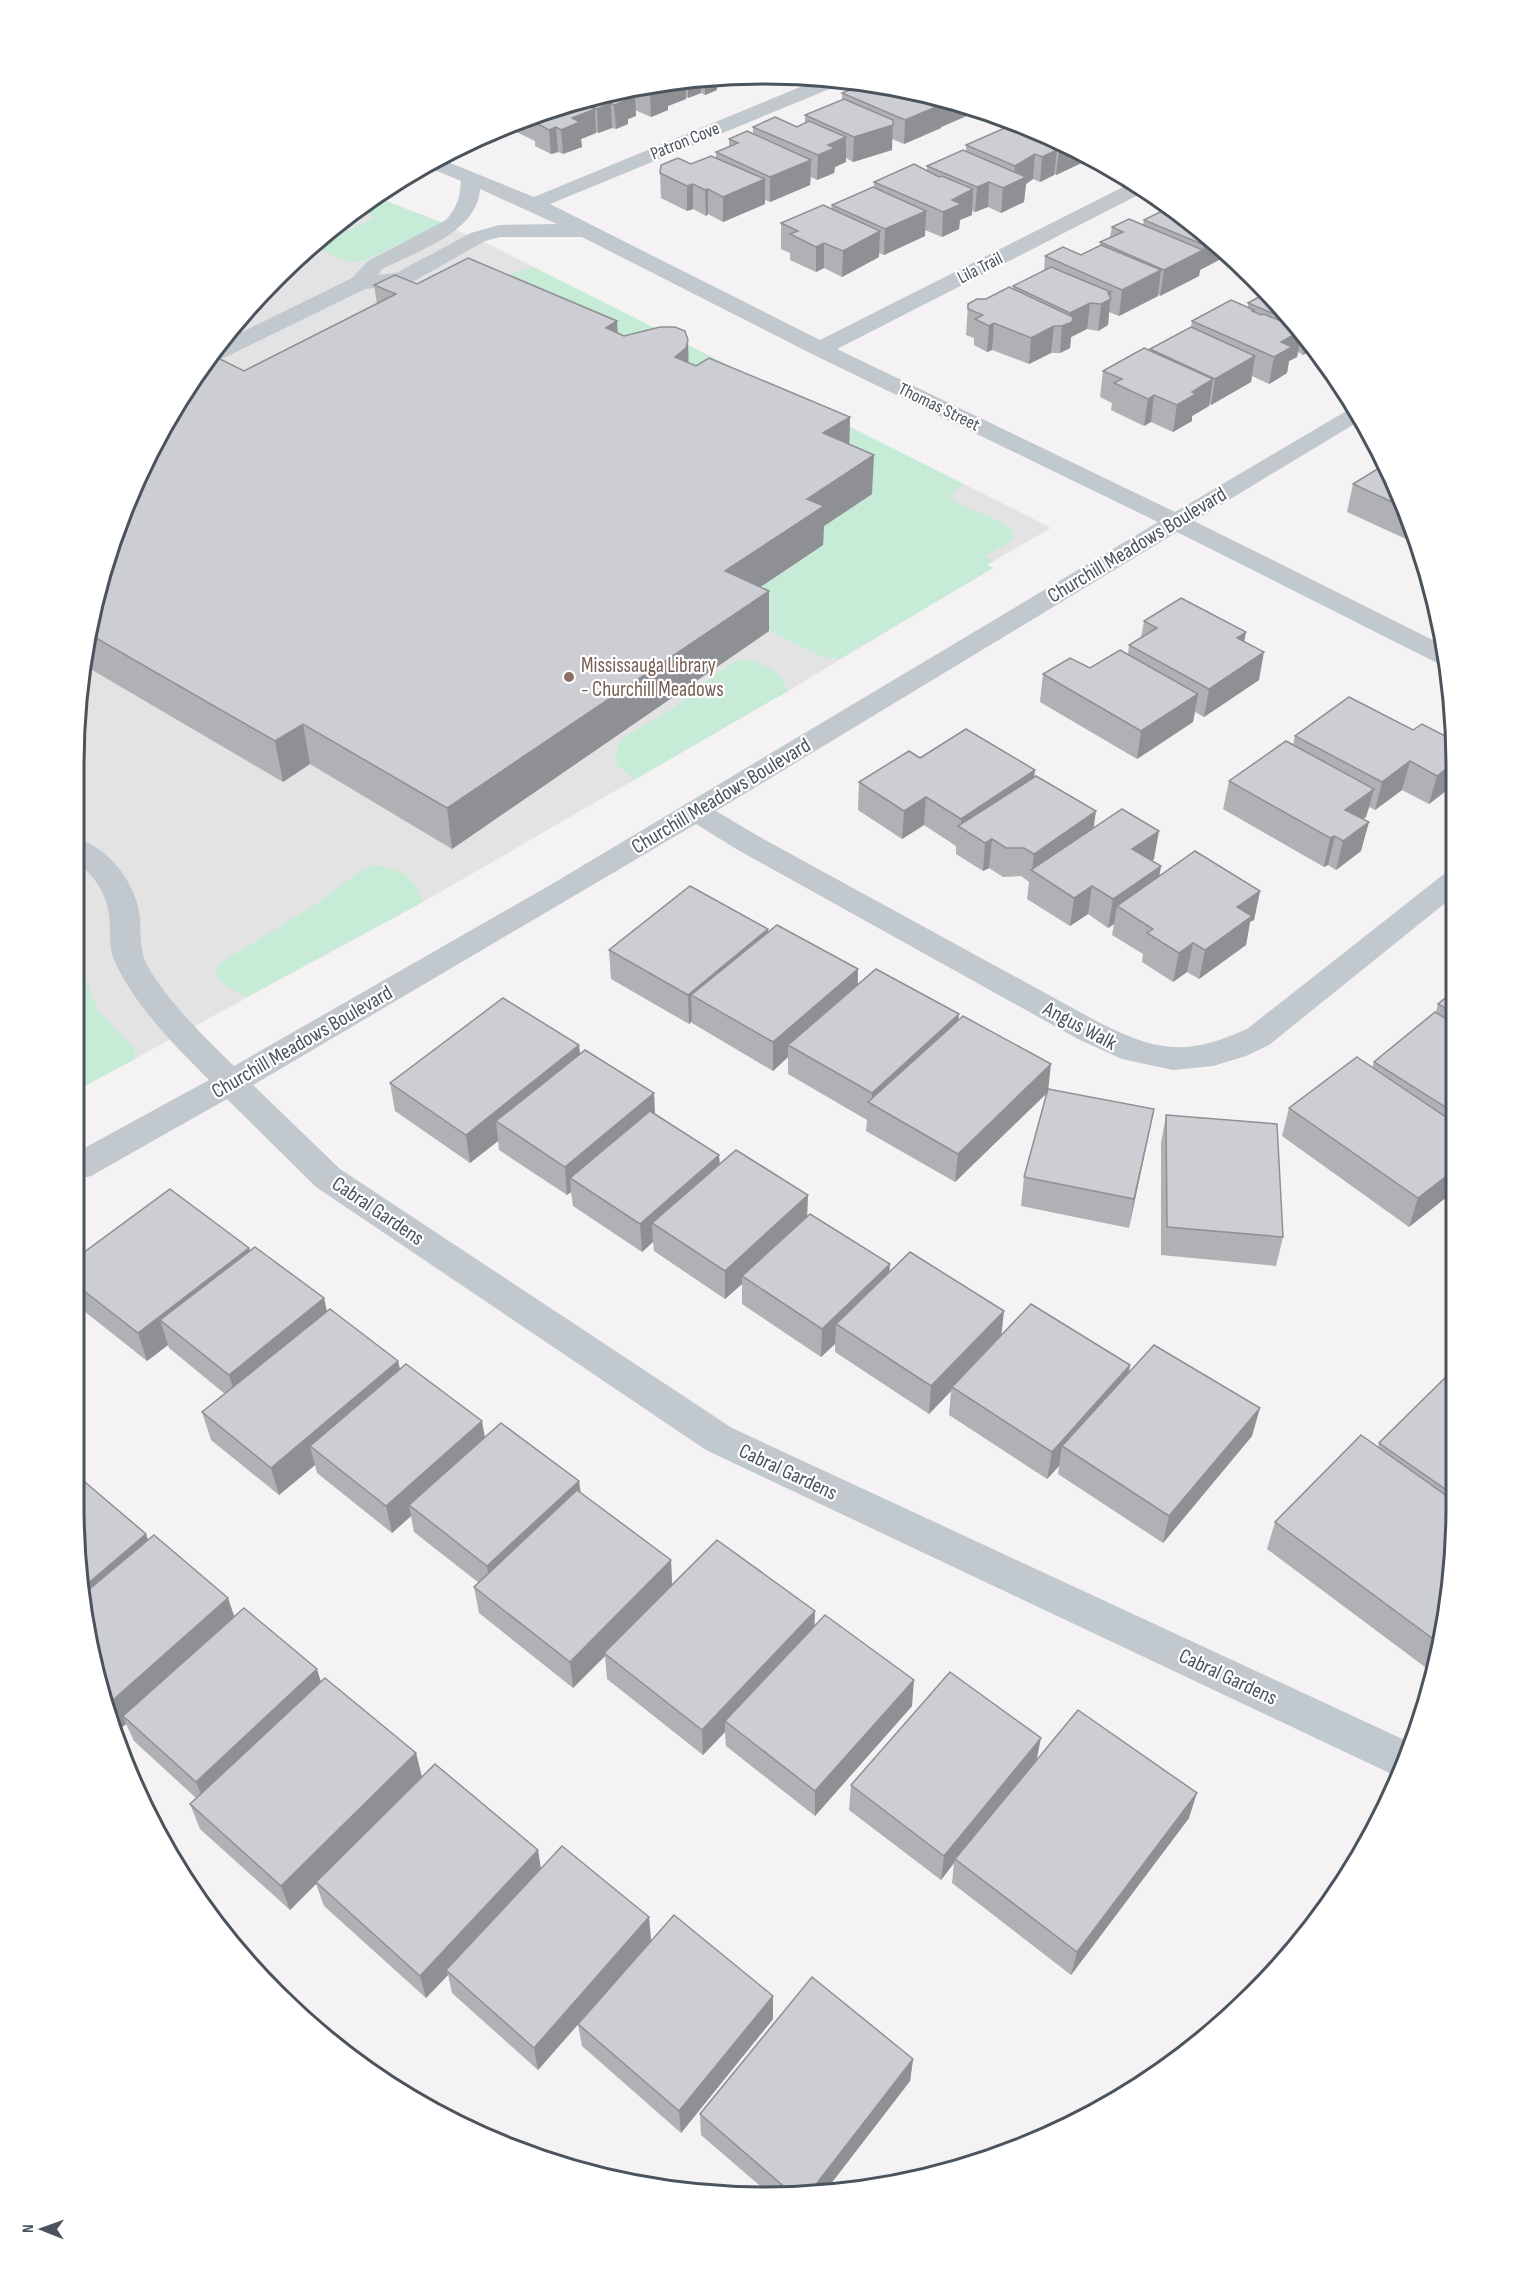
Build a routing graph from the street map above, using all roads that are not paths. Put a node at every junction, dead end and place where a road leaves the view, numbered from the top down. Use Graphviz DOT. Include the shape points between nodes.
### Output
graph roads {
  1 [pos="820,86"];
  2 [pos="442,166"];
  3 [pos="471,177"];
  4 [pos="1131,191"];
  5 [pos="534,204"];
  6 [pos="591,232"];
  7 [pos="360,283"];
  8 [pos="227,348"];
  9 [pos="820,349"];
  10 [pos="1350,417"];
  11 [pos="1176,522"];
  12 [pos="1436,652"];
  13 [pos="697,812"];
  14 [pos="84,852"];
  15 [pos="1446,887"];
  16 [pos="232,1084"];
  17 [pos="84,1165"];
  18 [pos="1398,1757"];
  1 -- 5 [label="street, Patron Cove"];
  2 -- 3 [label="street, Thomas Street"];
  3 -- 5 [label="street, Thomas Street"];
  3 -- 7 [label="street" via="464,213 453,224 375,265"];
  4 -- 9 [label="street, Lila Trail"];
  5 -- 6 [label="street, Thomas Street"];
  6 -- 7 [label="street" via="499,231 478,237 401,279"];
  6 -- 9 [label="street, Thomas Street"];
  7 -- 8 [label="street"];
  9 -- 11 [label="street, Thomas Street"];
  10 -- 11 [label="street, Churchill Meadows Boulevard"];
  11 -- 12 [label="street, Thomas Street"];
  11 -- 13 [label="street, Churchill Meadows Boulevard"];
  13 -- 15 [label="street, Angus Walk" via="1089,1031 1134,1053 1158,1058 1204,1057 1258,1037"];
  13 -- 16 [label="street, Churchill Meadows Boulevard"];
  14 -- 16 [label="street, Cabral Gardens" via="99,864 117,888 124,905 124,943 130,962 169,1020"];
  16 -- 17 [label="street, Churchill Meadows Boulevard"];
  16 -- 18 [label="street, Cabral Gardens" via="328,1178 719,1439"];
}
